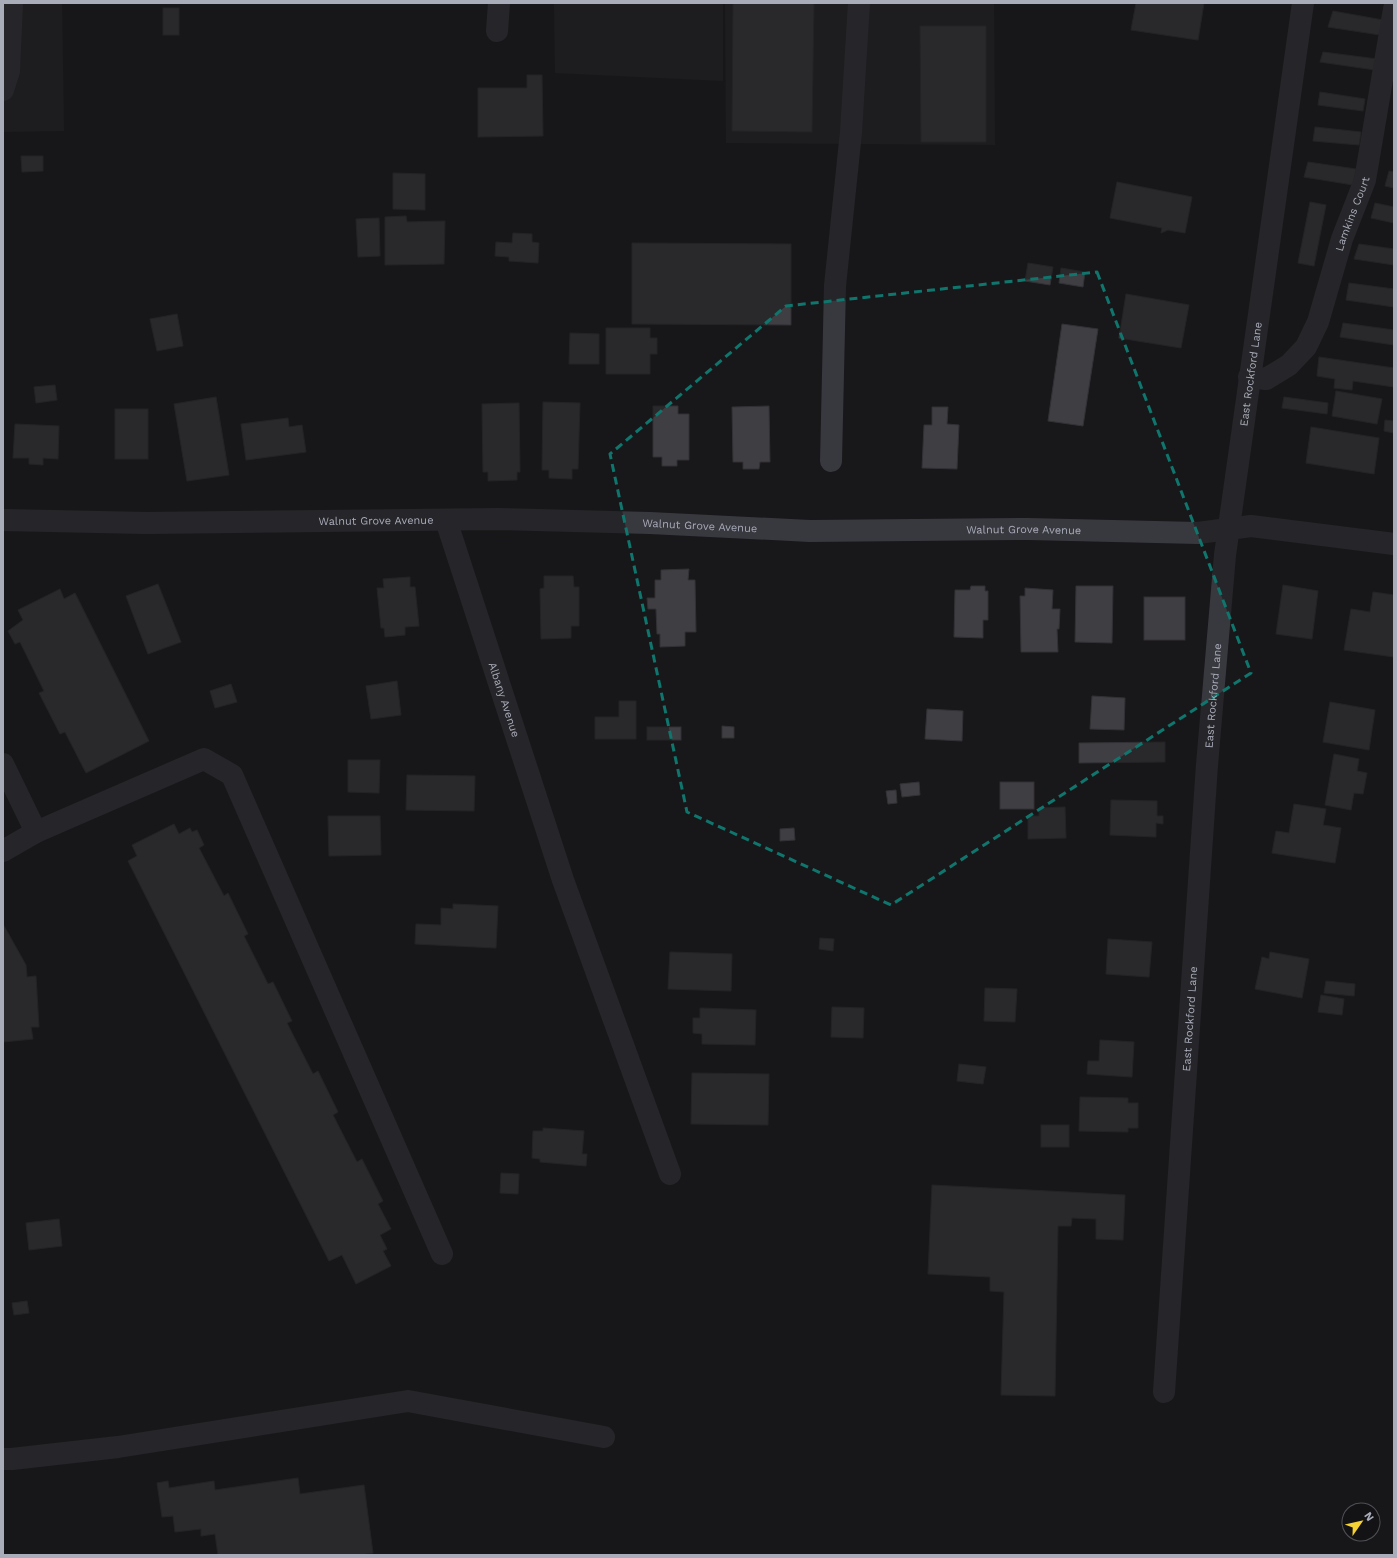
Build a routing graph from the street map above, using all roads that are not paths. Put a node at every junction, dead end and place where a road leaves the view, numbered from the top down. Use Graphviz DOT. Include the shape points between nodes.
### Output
graph roads {
  1 [pos="12,3"];
  2 [pos="499,3"];
  3 [pos="859,3"];
  4 [pos="1303,3"];
  5 [pos="1394,9"];
  6 [pos="497,30"];
  7 [pos="3,90"];
  8 [pos="1249,377"];
  9 [pos="831,461"];
  10 [pos="3,520"];
  11 [pos="446,520"];
  12 [pos="1229,529"];
  13 [pos="1394,544"];
  14 [pos="3,764"];
  15 [pos="36,832"];
  16 [pos="3,851"];
  17 [pos="670,1174"];
  18 [pos="442,1254"];
  19 [pos="1164,1392"];
  20 [pos="604,1437"];
  21 [pos="3,1459"];
  1 -- 7 [label="street" via="9,71"];
  2 -- 6 [label="street"];
  3 -- 9 [label="street" via="850,148 835,286"];
  4 -- 8 [label="street, East Rockford Lane"];
  5 -- 8 [label="street, Lamkins Court" via="1365,180 1342,239 1318,322 1306,347 1289,365 1266,379"];
  8 -- 12 [label="street, East Rockford Lane"];
  10 -- 11 [label="street, Walnut Grove Avenue" via="146,523"];
  11 -- 12 [label="street, Walnut Grove Avenue" via="650,523 810,532 1028,529 1198,534"];
  11 -- 17 [label="street, Albany Avenue" via="563,880"];
  12 -- 13 [label="street, Walnut Grove Avenue" via="1251,526"];
  12 -- 19 [label="street, East Rockford Lane" via="1207,765"];
  14 -- 15 [label="street"];
  15 -- 16 [label="street"];
  15 -- 18 [label="street" via="204,759 232,775"];
  20 -- 21 [label="street" via="408,1401 118,1447"];
}
